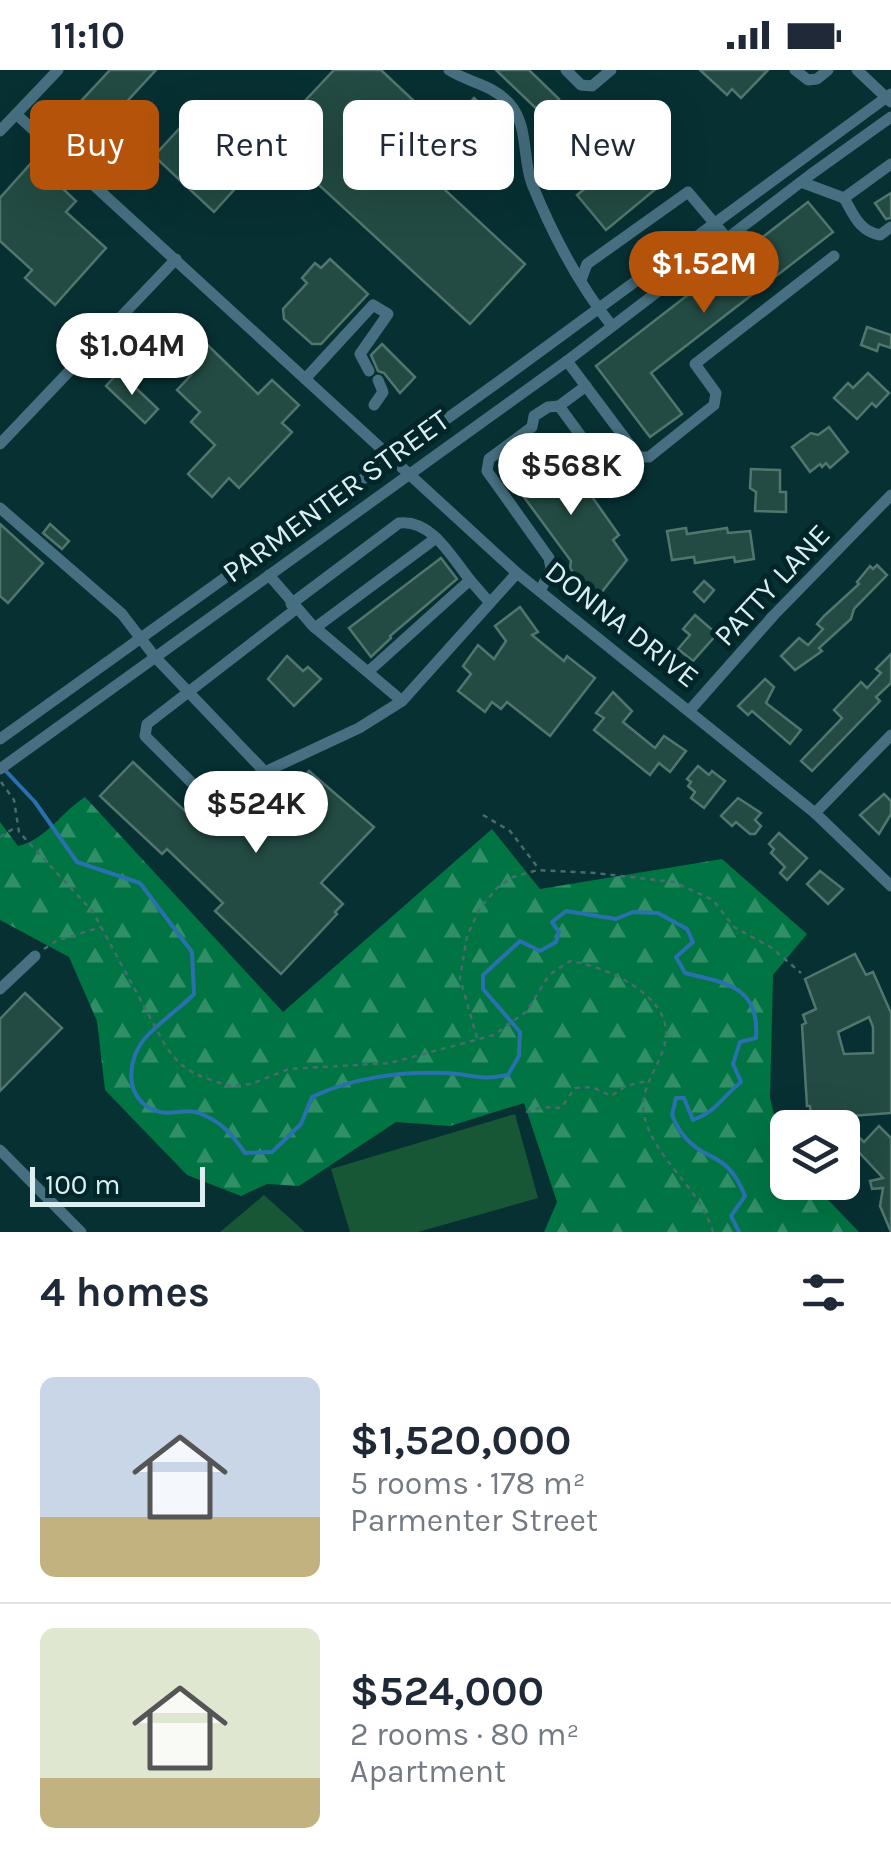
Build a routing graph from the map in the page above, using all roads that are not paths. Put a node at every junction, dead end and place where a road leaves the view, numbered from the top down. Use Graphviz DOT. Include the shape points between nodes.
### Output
graph roads {
  1 [pos="58,70"];
  2 [pos="449,70"];
  3 [pos="566,70"];
  4 [pos="611,70"];
  5 [pos="795,70"];
  6 [pos="828,70"];
  7 [pos="857,70"];
  8 [pos="890,98"];
  9 [pos="16,114"];
  10 [pos="891,117"];
  11 [pos="0,131"];
  12 [pos="891,164"];
  13 [pos="801,182"];
  14 [pos="844,198"];
  15 [pos="715,223"];
  16 [pos="891,226"];
  17 [pos="727,238"];
  18 [pos="834,256"];
  19 [pos="176,258"];
  20 [pos="580,280"];
  21 [pos="598,309"];
  22 [pos="612,326"];
  23 [pos="567,361"];
  24 [pos="305,378"];
  25 [pos="586,386"];
  26 [pos="374,404"];
  27 [pos="559,406"];
  28 [pos="0,444"];
  29 [pos="389,458"];
  30 [pos="407,475"];
  31 [pos="614,482"];
  32 [pos="891,495"];
  33 [pos="0,508"];
  34 [pos="436,538"];
  35 [pos="517,573"];
  36 [pos="269,576"];
  37 [pos="470,580"];
  38 [pos="540,591"];
  39 [pos="490,603"];
  40 [pos="293,606"];
  41 [pos="315,628"];
  42 [pos="140,638"];
  43 [pos="155,658"];
  44 [pos="370,672"];
  45 [pos="188,692"];
  46 [pos="402,701"];
  47 [pos="690,710"];
  48 [pos="891,735"];
  49 [pos="0,739"];
  50 [pos="0,769"];
  51 [pos="265,772"];
  52 [pos="815,812"];
  53 [pos="891,886"];
  54 [pos="35,956"];
  55 [pos="0,989"];
  56 [pos="0,1150"];
  57 [pos="81,1232"];
  1 -- 9 [label="street"];
  2 -- 20 [label="street" via="489,88 518,116 530,180"];
  3 -- 4 [label="street" via="592,86"];
  5 -- 6 [label="street" via="808,80"];
  7 -- 8 [label="street"];
  8 -- 15 [label="street, PARMENTER STREET"];
  9 -- 11 [label="street"];
  9 -- 19 [label="street, DONNA DRIVE"];
  10 -- 13 [label="street, PARMENTER STREET"];
  12 -- 14 [label="street"];
  13 -- 14 [label="street"];
  13 -- 17 [label="street, PARMENTER STREET"];
  14 -- 16 [label="street" via="869,233"];
  15 -- 17 [label="street"];
  15 -- 20 [label="street" via="688,192 587,264"];
  15 -- 21 [label="street, PARMENTER STREET"];
  17 -- 22 [label="street, PARMENTER STREET"];
  18 -- 25 [label="street" via="695,364 716,393 714,405 649,457 639,457"];
  19 -- 24 [label="street, DONNA DRIVE"];
  19 -- 28 [label="street"];
  20 -- 21 [label="street"];
  21 -- 22 [label="street"];
  21 -- 29 [label="street, PARMENTER STREET"];
  22 -- 23 [label="street, PARMENTER STREET"];
  23 -- 25 [label="street"];
  23 -- 30 [label="street, PARMENTER STREET"];
  24 -- 26 [label="street" via="376,306 388,314 360,354 383,392"];
  24 -- 29 [label="street, DONNA DRIVE"];
  25 -- 27 [label="street"];
  27 -- 31 [label="street"];
  27 -- 38 [label="street" via="534,416 532,427 489,459 487,471 549,558"];
  29 -- 30 [label="street, DONNA DRIVE"];
  29 -- 42 [label="street, PARMENTER STREET"];
  30 -- 35 [label="street, DONNA DRIVE"];
  30 -- 36 [label="street, PARMENTER STREET"];
  32 -- 47 [label="street, PATTY LANE"];
  33 -- 42 [label="street" via="122,614"];
  34 -- 37 [label="street"];
  34 -- 40 [label="street" via="418,524 399,523"];
  34 -- 41 [label="street"];
  35 -- 38 [label="street, DONNA DRIVE"];
  35 -- 39 [label="street"];
  36 -- 40 [label="street"];
  36 -- 43 [label="street, PARMENTER STREET"];
  37 -- 39 [label="street"];
  37 -- 44 [label="street"];
  38 -- 47 [label="street, DONNA DRIVE"];
  39 -- 46 [label="street"];
  40 -- 41 [label="street"];
  40 -- 45 [label="street"];
  41 -- 44 [label="street"];
  42 -- 43 [label="street"];
  42 -- 49 [label="street, PARMENTER STREET"];
  43 -- 45 [label="street"];
  43 -- 50 [label="street, PARMENTER STREET"];
  44 -- 46 [label="street"];
  45 -- 51 [label="street"];
  45 -- 51 [label="street" via="147,724 152,747 200,791 224,792"];
  46 -- 51 [label="street"];
  47 -- 52 [label="street, DONNA DRIVE"];
  48 -- 52 [label="street"];
  52 -- 53 [label="street, DONNA DRIVE"];
  54 -- 55 [label="street"];
  56 -- 57 [label="street"];
}
